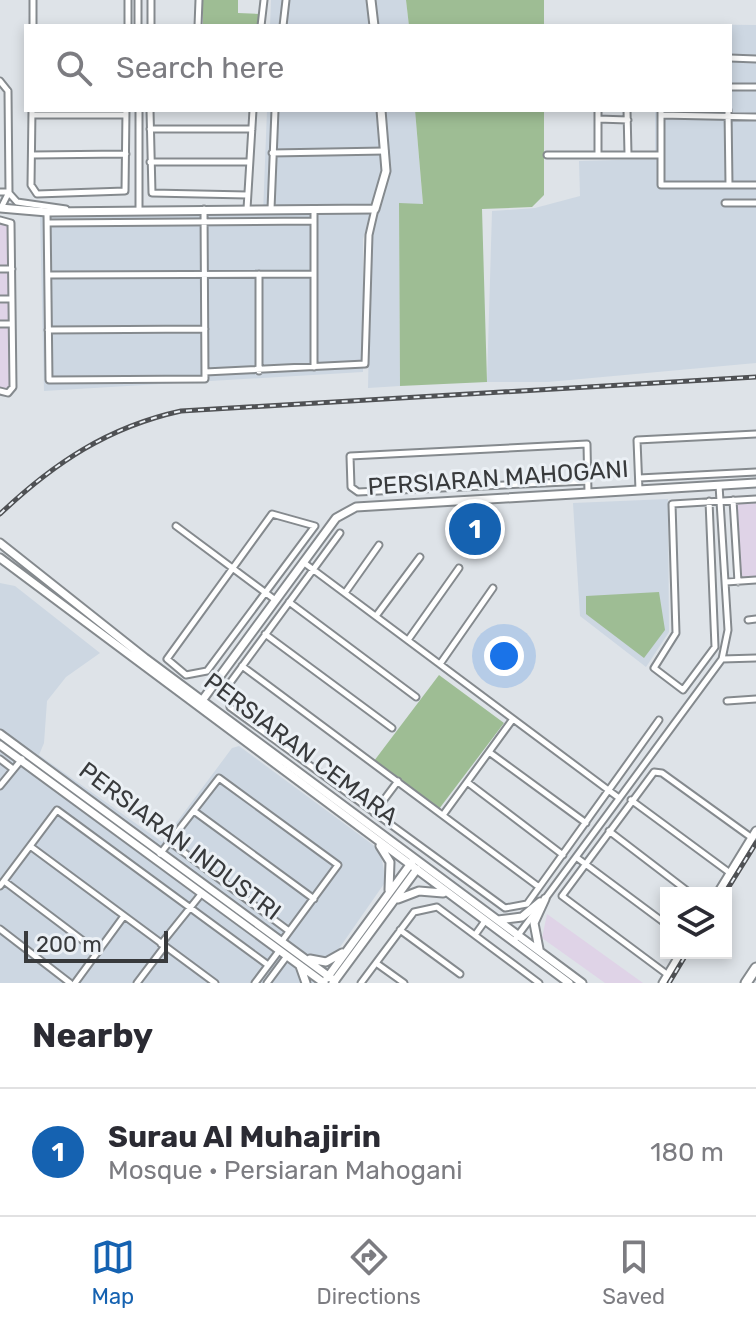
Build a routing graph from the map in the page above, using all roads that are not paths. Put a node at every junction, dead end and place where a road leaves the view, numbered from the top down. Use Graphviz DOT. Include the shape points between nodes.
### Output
graph roads {
  1 [pos="33,0"];
  2 [pos="128,0"];
  3 [pos="138,0"];
  4 [pos="151,0"];
  5 [pos="199,0"];
  6 [pos="264,0"];
  7 [pos="286,0"];
  8 [pos="371,0"];
  9 [pos="33,24"];
  10 [pos="128,24"];
  11 [pos="138,24"];
  12 [pos="151,24"];
  13 [pos="198,24"];
  14 [pos="261,24"];
  15 [pos="283,24"];
  16 [pos="374,24"];
  17 [pos="732,58"];
  18 [pos="756,59"];
  19 [pos="0,81"];
  20 [pos="732,87"];
  21 [pos="756,87"];
  22 [pos="0,91"];
  23 [pos="8,91"];
  24 [pos="32,112"];
  25 [pos="71,112"];
  26 [pos="126,112"];
  27 [pos="139,112"];
  28 [pos="150,112"];
  29 [pos="253,112"];
  30 [pos="275,112"];
  31 [pos="381,112"];
  32 [pos="598,112"];
  33 [pos="627,112"];
  34 [pos="661,113"];
  35 [pos="728,113"];
  36 [pos="756,117"];
  37 [pos="598,119"];
  38 [pos="628,120"];
  39 [pos="150,129"];
  40 [pos="252,129"];
  41 [pos="0,140"];
  42 [pos="8,140"];
  43 [pos="385,151"];
  44 [pos="272,153"];
  45 [pos="661,153"];
  46 [pos="126,154"];
  47 [pos="628,154"];
  48 [pos="32,155"];
  49 [pos="547,155"];
  50 [pos="598,155"];
  51 [pos="150,162"];
  52 [pos="248,162"];
  53 [pos="729,185"];
  54 [pos="756,185"];
  55 [pos="0,192"];
  56 [pos="9,192"];
  57 [pos="247,195"];
  58 [pos="725,203"];
  59 [pos="756,203"];
  60 [pos="0,208"];
  61 [pos="204,209"];
  62 [pos="247,209"];
  63 [pos="271,209"];
  64 [pos="314,209"];
  65 [pos="375,209"];
  66 [pos="72,210"];
  67 [pos="139,210"];
  68 [pos="47,212"];
  69 [pos="0,220"];
  70 [pos="204,221"];
  71 [pos="314,221"];
  72 [pos="48,223"];
  73 [pos="0,269"];
  74 [pos="12,269"];
  75 [pos="205,274"];
  76 [pos="259,274"];
  77 [pos="314,274"];
  78 [pos="48,275"];
  79 [pos="0,299"];
  80 [pos="12,299"];
  81 [pos="0,324"];
  82 [pos="12,324"];
  83 [pos="205,329"];
  84 [pos="48,330"];
  85 [pos="314,367"];
  86 [pos="259,371"];
  87 [pos="205,375"];
  88 [pos="0,391"];
  89 [pos="756,434"];
  90 [pos="756,472"];
  91 [pos="639,478"];
  92 [pos="587,481"];
  93 [pos="756,483"];
  94 [pos="719,485"];
  95 [pos="639,490"];
  96 [pos="588,493"];
  97 [pos="756,499"];
  98 [pos="720,500"];
  99 [pos="733,500"];
  100 [pos="709,501"];
  101 [pos="176,526"];
  102 [pos="340,533"];
  103 [pos="0,543"];
  104 [pos="379,545"];
  105 [pos="420,557"];
  106 [pos="0,558"];
  107 [pos="308,565"];
  108 [pos="235,568"];
  109 [pos="459,568"];
  110 [pos="756,580"];
  111 [pos="726,582"];
  112 [pos="738,582"];
  113 [pos="493,588"];
  114 [pos="266,592"];
  115 [pos="345,593"];
  116 [pos="274,599"];
  117 [pos="289,602"];
  118 [pos="376,616"];
  119 [pos="756,619"];
  120 [pos="748,620"];
  121 [pos="265,634"];
  122 [pos="408,640"];
  123 [pos="756,658"];
  124 [pos="722,659"];
  125 [pos="440,664"];
  126 [pos="242,666"];
  127 [pos="213,686"];
  128 [pos="187,689"];
  129 [pos="416,697"];
  130 [pos="756,699"];
  131 [pos="727,701"];
  132 [pos="200,703"];
  133 [pos="215,709"];
  134 [pos="514,719"];
  135 [pos="659,720"];
  136 [pos="392,728"];
  137 [pos="0,734"];
  138 [pos="0,745"];
  139 [pos="27,752"];
  140 [pos="489,752"];
  141 [pos="0,759"];
  142 [pos="20,761"];
  143 [pos="13,769"];
  144 [pos="398,781"];
  145 [pos="467,782"];
  146 [pos="0,786"];
  147 [pos="614,794"];
  148 [pos="631,800"];
  149 [pos="194,811"];
  150 [pos="374,813"];
  151 [pos="443,815"];
  152 [pos="586,823"];
  153 [pos="609,831"];
  154 [pos="754,834"];
  155 [pos="374,838"];
  156 [pos="170,842"];
  157 [pos="30,846"];
  158 [pos="163,851"];
  159 [pos="563,855"];
  160 [pos="576,857"];
  161 [pos="155,859"];
  162 [pos="416,864"];
  163 [pos="585,864"];
  164 [pos="730,873"];
  165 [pos="2,884"];
  166 [pos="539,887"];
  167 [pos="682,887"];
  168 [pos="722,887"];
  169 [pos="202,893"];
  170 [pos="453,896"];
  171 [pos="391,898"];
  172 [pos="314,899"];
  173 [pos="545,899"];
  174 [pos="189,907"];
  175 [pos="124,916"];
  176 [pos="497,920"];
  177 [pos="660,920"];
  178 [pos="485,921"];
  179 [pos="0,929"];
  180 [pos="400,930"];
  181 [pos="289,931"];
  182 [pos="475,935"];
  183 [pos="516,938"];
  184 [pos="282,941"];
  185 [pos="163,945"];
  186 [pos="350,947"];
  187 [pos="279,951"];
  188 [pos="98,952"];
  189 [pos="540,952"];
  190 [pos="300,955"];
  191 [pos="287,956"];
  192 [pos="677,959"];
  193 [pos="376,963"];
  194 [pos="268,965"];
  195 [pos="299,965"];
  196 [pos="756,968"];
  197 [pos="460,974"];
  198 [pos="668,975"];
  199 [pos="139,982"];
  200 [pos="328,982"];
  201 [pos="73,983"];
  202 [pos="215,983"];
  203 [pos="255,983"];
  204 [pos="267,983"];
  205 [pos="306,983"];
  206 [pos="361,983"];
  207 [pos="404,983"];
  208 [pos="539,983"];
  209 [pos="569,983"];
  210 [pos="582,983"];
  211 [pos="663,983"];
  212 [pos="746,983"];
  1 -- 9 [label="street"];
  2 -- 10 [label="street"];
  3 -- 11 [label="street"];
  4 -- 12 [label="street"];
  5 -- 13 [label="street"];
  6 -- 14 [label="street"];
  7 -- 15 [label="street"];
  8 -- 16 [label="main road"];
  17 -- 18 [label="street"];
  19 -- 23 [label="street"];
  20 -- 21 [label="street"];
  22 -- 23 [label="street"];
  23 -- 42 [label="street"];
  24 -- 25 [label="street"];
  24 -- 48 [label="street"];
  25 -- 26 [label="street"];
  26 -- 46 [label="street"];
  27 -- 67 [label="street"];
  28 -- 39 [label="street"];
  29 -- 40 [label="street"];
  30 -- 44 [label="street"];
  31 -- 43 [label="main road"];
  32 -- 37 [label="street"];
  33 -- 38 [label="street"];
  34 -- 35 [label="street"];
  34 -- 45 [label="street"];
  35 -- 36 [label="street"];
  35 -- 53 [label="street"];
  37 -- 38 [label="street"];
  37 -- 50 [label="street"];
  38 -- 47 [label="street"];
  39 -- 40 [label="street"];
  39 -- 51 [label="street"];
  40 -- 52 [label="street"];
  41 -- 42 [label="street"];
  42 -- 56 [label="street"];
  43 -- 44 [label="street"];
  43 -- 65 [label="main road" via="385,177"];
  44 -- 63 [label="street"];
  45 -- 47 [label="street"];
  45 -- 53 [label="street" via="661,185"];
  46 -- 48 [label="street"];
  46 -- 48 [label="street" via="125,191 37,194 31,185"];
  47 -- 50 [label="street"];
  49 -- 50 [label="street"];
  51 -- 52 [label="street"];
  51 -- 57 [label="street" via="152,193"];
  52 -- 57 [label="street"];
  53 -- 54 [label="street"];
  55 -- 56 [label="street"];
  56 -- 60 [label="street"];
  56 -- 66 [label="street" via="17,202"];
  57 -- 62 [label="street"];
  58 -- 59 [label="street"];
  60 -- 68 [label="main road"];
  61 -- 62 [label="main road"];
  61 -- 67 [label="main road"];
  61 -- 70 [label="street"];
  62 -- 63 [label="main road"];
  63 -- 64 [label="main road"];
  64 -- 65 [label="main road"];
  64 -- 71 [label="street"];
  65 -- 85 [label="street" via="369,235 365,364"];
  66 -- 67 [label="main road"];
  66 -- 68 [label="main road"];
  68 -- 72 [label="street"];
  69 -- 74 [label="street" via="11,223"];
  70 -- 71 [label="street"];
  70 -- 72 [label="street"];
  70 -- 75 [label="street"];
  71 -- 77 [label="street"];
  72 -- 78 [label="street"];
  73 -- 74 [label="street"];
  74 -- 80 [label="street"];
  75 -- 76 [label="street"];
  75 -- 78 [label="street"];
  75 -- 83 [label="street"];
  76 -- 77 [label="street"];
  76 -- 86 [label="street"];
  77 -- 85 [label="street"];
  78 -- 84 [label="street"];
  79 -- 80 [label="street"];
  80 -- 82 [label="street"];
  81 -- 82 [label="street"];
  82 -- 88 [label="street" via="13,387 8,393"];
  83 -- 84 [label="street"];
  83 -- 87 [label="street"];
  84 -- 87 [label="street" via="49,380"];
  85 -- 86 [label="street"];
  86 -- 87 [label="street"];
  89 -- 91 [label="street" via="637,440"];
  90 -- 91 [label="street"];
  91 -- 95 [label="street"];
  92 -- 92 [label="street" via="587,444 350,456 354,491"];
  92 -- 96 [label="street"];
  93 -- 94 [label="main road, PERSIARAN MAHOGANI"];
  94 -- 95 [label="main road, PERSIARAN MAHOGANI"];
  94 -- 98 [label="street"];
  95 -- 96 [label="main road, PERSIARAN MAHOGANI"];
  96 -- 107 [label="main road, PERSIARAN MAHOGANI" via="356,507 336,518"];
  97 -- 99 [label="street"];
  98 -- 99 [label="street"];
  98 -- 100 [label="street"];
  98 -- 111 [label="street"];
  99 -- 112 [label="street"];
  100 -- 100 [label="street" via="715,647 683,690 654,668 676,633 672,504"];
  101 -- 108 [label="street"];
  102 -- 107 [label="street"];
  103 -- 128 [label="main road, PERSIARAN CEMARA"];
  104 -- 115 [label="street"];
  105 -- 118 [label="street"];
  106 -- 132 [label="main road, PERSIARAN CEMARA"];
  107 -- 115 [label="street"];
  107 -- 116 [label="main road, PERSIARAN MAHOGANI"];
  107 -- 117 [label="street"];
  108 -- 114 [label="street"];
  108 -- 114 [label="street" via="272,514 315,526"];
  108 -- 114 [label="street" via="167,659 186,675 207,671"];
  109 -- 122 [label="street"];
  110 -- 112 [label="street"];
  111 -- 112 [label="street"];
  111 -- 124 [label="street" via="728,630"];
  113 -- 125 [label="street"];
  114 -- 116 [label="street"];
  115 -- 118 [label="street"];
  116 -- 127 [label="main road, PERSIARAN MAHOGANI"];
  117 -- 121 [label="street"];
  117 -- 129 [label="street"];
  118 -- 122 [label="street"];
  119 -- 120 [label="street"];
  121 -- 126 [label="street"];
  121 -- 136 [label="street"];
  122 -- 125 [label="street"];
  123 -- 124 [label="street"];
  124 -- 147 [label="street"];
  125 -- 134 [label="street"];
  126 -- 144 [label="street"];
  126 -- 150 [label="street" via="227,687 230,707"];
  127 -- 128 [label="main road"];
  127 -- 132 [label="main road, PERSIARAN MAHOGANI"];
  127 -- 133 [label="main road"];
  128 -- 132 [label="main road, PERSIARAN CEMARA"];
  130 -- 131 [label="street"];
  132 -- 133 [label="main road, PERSIARAN CEMARA"];
  132 -- 155 [label="main road, PERSIARAN CEMARA"];
  133 -- 162 [label="main road, PERSIARAN CEMARA"];
  134 -- 140 [label="street"];
  134 -- 147 [label="street"];
  135 -- 147 [label="street"];
  137 -- 139 [label="main road, PERSIARAN INDUSTRI"];
  138 -- 142 [label="main road, PERSIARAN INDUSTRI"];
  139 -- 142 [label="street"];
  139 -- 158 [label="main road, PERSIARAN INDUSTRI"];
  140 -- 145 [label="street"];
  140 -- 152 [label="street"];
  141 -- 143 [label="street"];
  142 -- 143 [label="street"];
  142 -- 161 [label="main road, PERSIARAN INDUSTRI"];
  143 -- 146 [label="street"];
  144 -- 150 [label="street"];
  144 -- 151 [label="street"];
  145 -- 151 [label="street"];
  145 -- 159 [label="street"];
  147 -- 152 [label="street"];
  147 -- 160 [label="street"];
  148 -- 153 [label="street"];
  148 -- 154 [label="street" via="649,775 661,772"];
  148 -- 164 [label="street"];
  149 -- 156 [label="street"];
  149 -- 172 [label="street"];
  149 -- 172 [label="street" via="219,778 338,865"];
  150 -- 166 [label="street" via="505,908 527,904"];
  151 -- 166 [label="street"];
  152 -- 159 [label="street"];
  153 -- 163 [label="street"];
  153 -- 167 [label="street"];
  154 -- 164 [label="main road"];
  155 -- 162 [label="main road, PERSIARAN CEMARA"];
  155 -- 171 [label="main road" via="390,862"];
  156 -- 158 [label="street"];
  156 -- 181 [label="street"];
  157 -- 165 [label="street"];
  157 -- 174 [label="street" via="57,810"];
  157 -- 175 [label="street"];
  158 -- 161 [label="street"];
  158 -- 184 [label="main road, PERSIARAN INDUSTRI"];
  159 -- 166 [label="street"];
  160 -- 163 [label="street"];
  160 -- 173 [label="street"];
  161 -- 169 [label="main road, PERSIARAN INDUSTRI"];
  162 -- 170 [label="main road, PERSIARAN CEMARA"];
  162 -- 171 [label="main road"];
  162 -- 176 [label="main road, PERSIARAN CEMARA"];
  163 -- 177 [label="street"];
  163 -- 198 [label="street" via="562,896"];
  164 -- 168 [label="main road"];
  165 -- 188 [label="street"];
  169 -- 174 [label="street"];
  169 -- 187 [label="main road, PERSIARAN INDUSTRI"];
  170 -- 171 [label="main road" via="419,891"];
  170 -- 178 [label="main road, PERSIARAN CEMARA"];
  171 -- 186 [label="main road"];
  171 -- 200 [label="main road"];
  172 -- 181 [label="street"];
  173 -- 176 [label="main road" via="522,917"];
  173 -- 183 [label="street"];
  173 -- 189 [label="main road" via="534,923"];
  174 -- 185 [label="street"];
  174 -- 194 [label="street"];
  175 -- 185 [label="street"];
  175 -- 188 [label="street"];
  176 -- 183 [label="main road, PERSIARAN CEMARA"];
  178 -- 182 [label="street"];
  178 -- 183 [label="main road, PERSIARAN CEMARA"];
  179 -- 201 [label="street"];
  180 -- 182 [label="street" via="414,912 437,907"];
  180 -- 193 [label="street"];
  180 -- 197 [label="street"];
  181 -- 184 [label="street"];
  182 -- 208 [label="street"];
  183 -- 189 [label="main road, PERSIARAN CEMARA"];
  183 -- 209 [label="main road, PERSIARAN CEMARA"];
  184 -- 190 [label="main road, PERSIARAN INDUSTRI"];
  185 -- 199 [label="street"];
  185 -- 202 [label="street"];
  186 -- 190 [label="main road" via="326,962"];
  186 -- 200 [label="main road"];
  187 -- 191 [label="main road, PERSIARAN INDUSTRI"];
  187 -- 194 [label="street"];
  188 -- 201 [label="street"];
  189 -- 210 [label="main road, PERSIARAN CEMARA"];
  190 -- 200 [label="main road, PERSIARAN INDUSTRI"];
  191 -- 195 [label="main road, PERSIARAN INDUSTRI"];
  191 -- 204 [label="street"];
  192 -- 198 [label="main road"];
  193 -- 206 [label="street"];
  193 -- 207 [label="street"];
  194 -- 203 [label="street"];
  195 -- 200 [label="main road, PERSIARAN INDUSTRI"];
  195 -- 205 [label="main road"];
  196 -- 212 [label="highway"];
  198 -- 211 [label="main road"];
}
